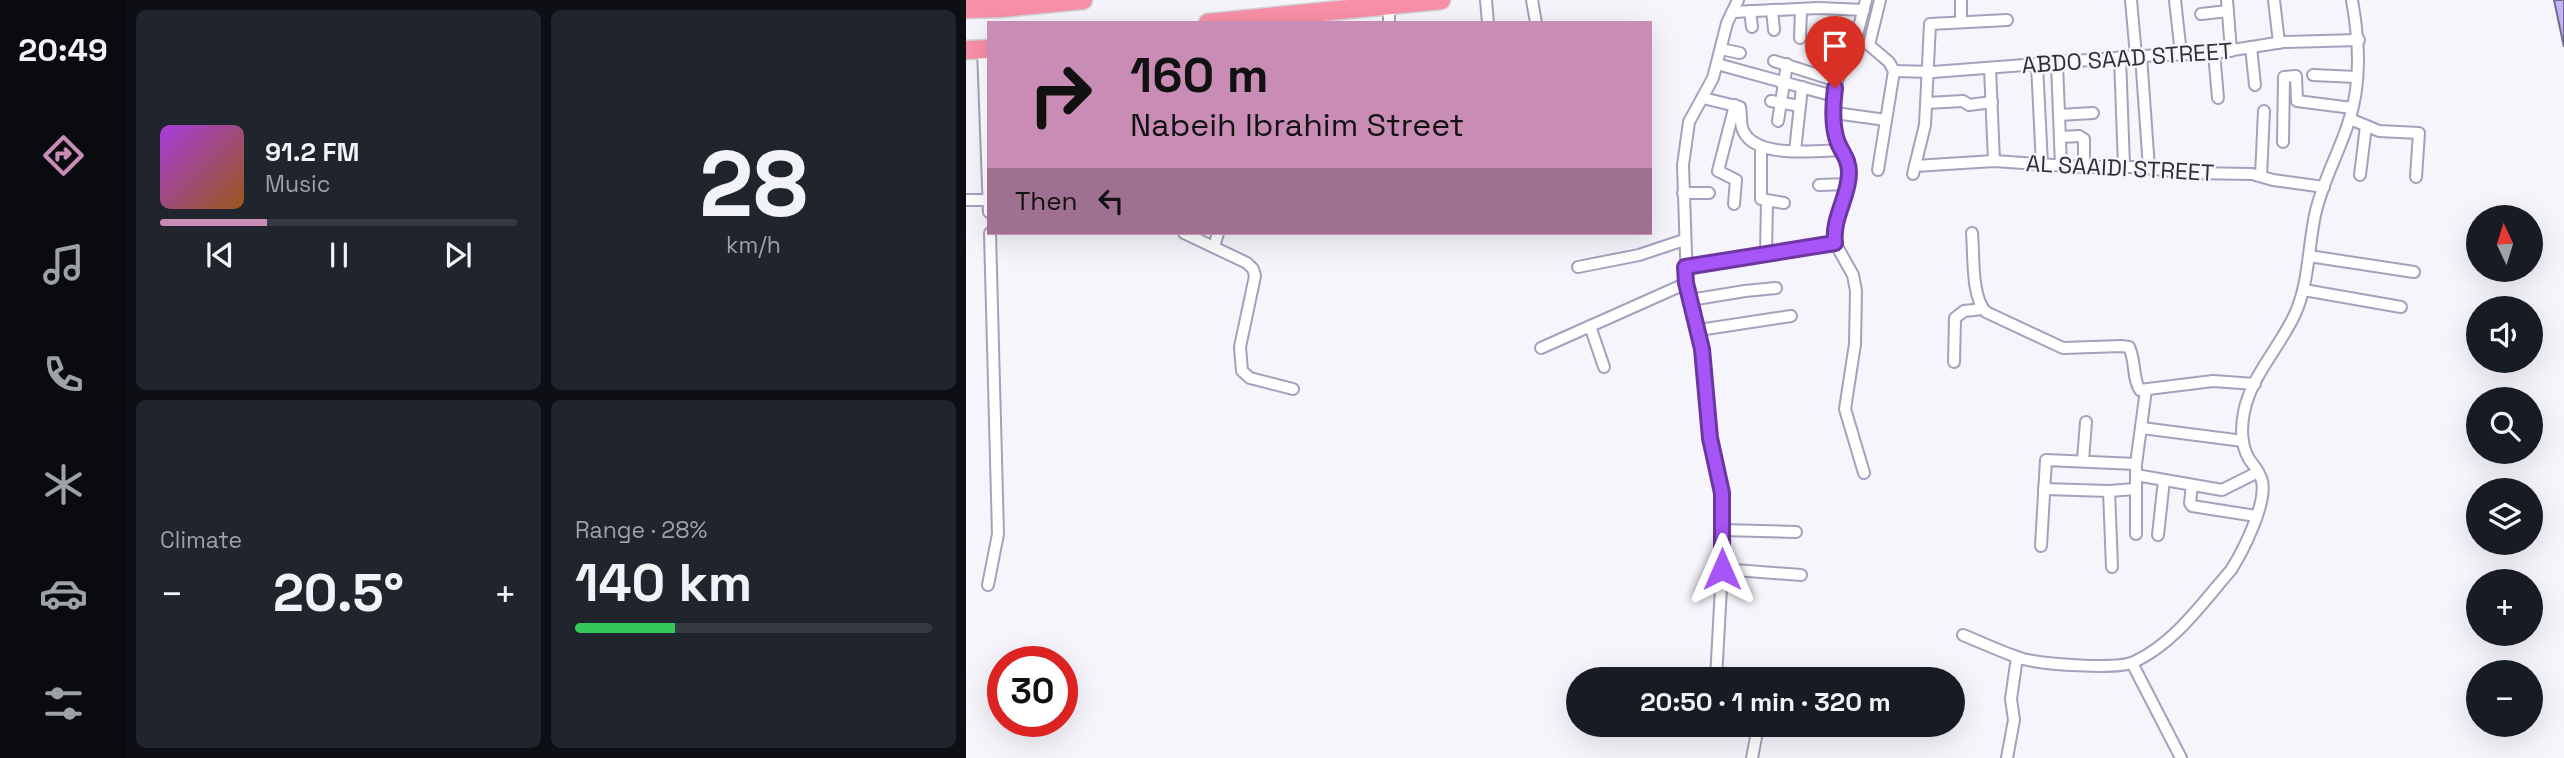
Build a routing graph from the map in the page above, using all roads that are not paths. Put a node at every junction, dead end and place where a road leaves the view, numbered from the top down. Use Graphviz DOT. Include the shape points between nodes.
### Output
graph roads {
  1 [pos="1083,0"];
  2 [pos="1441,0"];
  3 [pos="1486,0"];
  4 [pos="1532,0"];
  5 [pos="1738,0"];
  6 [pos="1880,0"];
  7 [pos="1961,0"];
  8 [pos="2131,0"];
  9 [pos="2175,0"];
  10 [pos="2274,0"];
  11 [pos="2352,0"];
  12 [pos="1818,4"];
  13 [pos="1865,5"];
  14 [pos="2228,5"];
  15 [pos="1778,6"];
  16 [pos="966,9"];
  17 [pos="1801,9"];
  18 [pos="1750,11"];
  19 [pos="1734,12"];
  20 [pos="1389,14"];
  21 [pos="2200,14"];
  22 [pos="1300,17"];
  23 [pos="2007,20"];
  24 [pos="1232,21"];
  25 [pos="1489,21"];
  26 [pos="1536,21"];
  27 [pos="1961,21"];
  28 [pos="1752,27"];
  29 [pos="1774,30"];
  30 [pos="1800,38"];
  31 [pos="2359,40"];
  32 [pos="2279,43"];
  33 [pos="1823,46"];
  34 [pos="2251,47"];
  35 [pos="979,49"];
  36 [pos="1721,49"];
  37 [pos="2231,51"];
  38 [pos="1740,53"];
  39 [pos="1849,53"];
  40 [pos="2214,53"];
  41 [pos="2181,54"];
  42 [pos="2139,56"];
  43 [pos="2120,57"];
  44 [pos="1774,61"];
  45 [pos="2057,62"];
  46 [pos="1717,64"];
  47 [pos="1787,64"];
  48 [pos="2037,64"];
  49 [pos="1990,68"];
  50 [pos="1894,71"];
  51 [pos="1927,71"];
  52 [pos="2313,75"];
  53 [pos="2356,77"];
  54 [pos="1837,81"];
  55 [pos="1784,82"];
  56 [pos="2255,85"];
  57 [pos="1802,87"];
  58 [pos="1834,96"];
  59 [pos="1703,98"];
  60 [pos="2218,98"];
  61 [pos="1776,101"];
  62 [pos="1992,102"];
  63 [pos="1927,103"];
  64 [pos="1735,105"];
  65 [pos="1800,106"];
  66 [pos="2264,111"];
  67 [pos="1835,113"];
  68 [pos="2093,113"];
  69 [pos="2351,114"];
  70 [pos="2059,115"];
  71 [pos="1886,120"];
  72 [pos="1778,121"];
  73 [pos="2366,127"];
  74 [pos="2061,137"];
  75 [pos="2283,142"];
  76 [pos="1761,147"];
  77 [pos="1842,150"];
  78 [pos="1795,151"];
  79 [pos="1994,161"];
  80 [pos="2042,165"];
  81 [pos="2061,166"];
  82 [pos="2124,166"];
  83 [pos="2084,167"];
  84 [pos="2149,168"];
  85 [pos="1878,170"];
  86 [pos="2360,174"];
  87 [pos="2261,176"];
  88 [pos="2416,177"];
  89 [pos="987,183"];
  90 [pos="1848,184"];
  91 [pos="1819,185"];
  92 [pos="2324,187"];
  93 [pos="1683,193"];
  94 [pos="1709,193"];
  95 [pos="966,200"];
  96 [pos="987,200"];
  97 [pos="1766,201"];
  98 [pos="1784,203"];
  99 [pos="1734,204"];
  100 [pos="1972,233"];
  101 [pos="990,235"];
  102 [pos="1188,235"];
  103 [pos="1217,235"];
  104 [pos="1684,240"];
  105 [pos="1835,243"];
  106 [pos="1214,247"];
  107 [pos="1766,253"];
  108 [pos="2309,256"];
  109 [pos="1578,267"];
  110 [pos="1685,267"];
  111 [pos="2414,272"];
  112 [pos="1686,283"];
  113 [pos="1776,288"];
  114 [pos="2304,290"];
  115 [pos="1690,300"];
  116 [pos="2401,307"];
  117 [pos="1983,309"];
  118 [pos="1791,316"];
  119 [pos="1590,326"];
  120 [pos="1699,330"];
  121 [pos="1541,348"];
  122 [pos="1954,362"];
  123 [pos="1604,367"];
  124 [pos="2255,384"];
  125 [pos="1293,389"];
  126 [pos="2146,390"];
  127 [pos="2085,422"];
  128 [pos="2141,428"];
  129 [pos="2243,441"];
  130 [pos="2083,460"];
  131 [pos="2136,469"];
  132 [pos="2258,472"];
  133 [pos="1864,473"];
  134 [pos="2164,480"];
  135 [pos="2192,485"];
  136 [pos="2044,489"];
  137 [pos="2136,489"];
  138 [pos="2109,491"];
  139 [pos="2256,516"];
  140 [pos="1722,530"];
  141 [pos="1796,532"];
  142 [pos="2136,534"];
  143 [pos="2158,535"];
  144 [pos="2041,546"];
  145 [pos="2112,568"];
  146 [pos="1722,569"];
  147 [pos="1801,575"];
  148 [pos="988,585"];
  149 [pos="1963,635"];
  150 [pos="2017,657"];
  151 [pos="2132,663"];
  152 [pos="1717,667"];
  153 [pos="1757,737"];
  154 [pos="1752,758"];
  155 [pos="2007,758"];
  156 [pos="2181,758"];
  1 -- 16 [label="highway"];
  2 -- 20 [label="highway"];
  3 -- 25 [label="street"];
  4 -- 26 [label="street"];
  5 -- 19 [label="street"];
  6 -- 50 [label="street" via="1869,45"];
  7 -- 27 [label="street"];
  8 -- 42 [label="street"];
  9 -- 41 [label="street"];
  10 -- 32 [label="street"];
  11 -- 31 [label="street"];
  12 -- 13 [label="street"];
  12 -- 17 [label="street"];
  13 -- 39 [label="street"];
  14 -- 21 [label="street"];
  14 -- 37 [label="street"];
  15 -- 17 [label="street"];
  15 -- 18 [label="street"];
  15 -- 29 [label="street"];
  17 -- 30 [label="street"];
  18 -- 19 [label="street"];
  18 -- 28 [label="street"];
  19 -- 36 [label="street"];
  20 -- 22 [label="highway"];
  22 -- 24 [label="highway"];
  23 -- 27 [label="street"];
  27 -- 51 [label="street" via="1930,24"];
  31 -- 32 [label="street, ABDO SAAD STREET"];
  31 -- 53 [label="street"];
  32 -- 34 [label="street, ABDO SAAD STREET"];
  33 -- 39 [label="street"];
  34 -- 37 [label="street, ABDO SAAD STREET"];
  34 -- 56 [label="street"];
  35 -- 89 [label="street"];
  36 -- 38 [label="street"];
  36 -- 46 [label="street"];
  37 -- 40 [label="street, ABDO SAAD STREET"];
  39 -- 54 [label="street"];
  40 -- 41 [label="street, ABDO SAAD STREET"];
  40 -- 60 [label="street"];
  41 -- 42 [label="street, ABDO SAAD STREET"];
  42 -- 43 [label="street, ABDO SAAD STREET"];
  42 -- 84 [label="street"];
  43 -- 45 [label="street, ABDO SAAD STREET"];
  43 -- 82 [label="street"];
  44 -- 47 [label="street"];
  45 -- 48 [label="street, ABDO SAAD STREET"];
  45 -- 70 [label="street"];
  46 -- 55 [label="street"];
  46 -- 59 [label="street"];
  47 -- 54 [label="street"];
  47 -- 55 [label="street"];
  48 -- 49 [label="street, ABDO SAAD STREET"];
  48 -- 80 [label="street"];
  49 -- 51 [label="street, ABDO SAAD STREET"];
  49 -- 62 [label="street"];
  50 -- 51 [label="street, ABDO SAAD STREET"];
  50 -- 71 [label="street"];
  51 -- 63 [label="street"];
  52 -- 53 [label="street"];
  53 -- 69 [label="street"];
  54 -- 58 [label="street"];
  55 -- 57 [label="street"];
  55 -- 61 [label="street"];
  57 -- 58 [label="street"];
  57 -- 65 [label="street"];
  58 -- 67 [label="street"];
  59 -- 64 [label="street"];
  59 -- 93 [label="street" via="1687,130"];
  61 -- 65 [label="street"];
  61 -- 72 [label="street"];
  62 -- 63 [label="street"];
  62 -- 79 [label="street"];
  63 -- 79 [label="street, AL SAAIDI STREET" via="1914,170"];
  64 -- 76 [label="street" via="1741,109 1743,131"];
  64 -- 99 [label="street" via="1718,170 1736,180"];
  65 -- 78 [label="street"];
  66 -- 87 [label="street"];
  67 -- 71 [label="street"];
  67 -- 77 [label="street" via="1836,139"];
  68 -- 70 [label="street"];
  69 -- 73 [label="street"];
  69 -- 75 [label="street" via="2299,102 2296,76 2284,77"];
  69 -- 92 [label="street"];
  70 -- 74 [label="street"];
  71 -- 85 [label="street"];
  73 -- 86 [label="street"];
  73 -- 88 [label="street" via="2419,133"];
  74 -- 81 [label="street"];
  74 -- 83 [label="street" via="2084,139"];
  76 -- 78 [label="street"];
  76 -- 97 [label="street" via="1761,198"];
  77 -- 78 [label="street"];
  77 -- 90 [label="street" via="1849,161"];
  79 -- 80 [label="street, AL SAAIDI STREET"];
  80 -- 81 [label="street, AL SAAIDI STREET"];
  81 -- 83 [label="street, AL SAAIDI STREET"];
  82 -- 83 [label="street, AL SAAIDI STREET"];
  82 -- 84 [label="street, AL SAAIDI STREET"];
  84 -- 87 [label="street, AL SAAIDI STREET"];
  87 -- 92 [label="street, AL SAAIDI STREET"];
  90 -- 91 [label="street"];
  90 -- 105 [label="street"];
  92 -- 108 [label="street"];
  93 -- 94 [label="street"];
  93 -- 104 [label="street"];
  95 -- 96 [label="street"];
  97 -- 98 [label="street"];
  97 -- 107 [label="street"];
  100 -- 117 [label="street"];
  101 -- 148 [label="street" via="998,534"];
  102 -- 106 [label="street"];
  103 -- 106 [label="street"];
  104 -- 109 [label="street"];
  104 -- 110 [label="street"];
  105 -- 107 [label="street"];
  105 -- 133 [label="street" via="1855,283 1855,344 1844,409"];
  106 -- 125 [label="street" via="1247,263 1255,276 1240,347 1242,371 1250,378"];
  107 -- 110 [label="street"];
  108 -- 111 [label="street"];
  108 -- 114 [label="street"];
  110 -- 112 [label="street"];
  112 -- 115 [label="street"];
  112 -- 119 [label="street"];
  113 -- 115 [label="street"];
  114 -- 116 [label="street"];
  114 -- 124 [label="street"];
  115 -- 120 [label="street"];
  117 -- 122 [label="street" via="1964,311 1955,318"];
  117 -- 126 [label="street" via="2063,348 2129,348 2137,388"];
  118 -- 120 [label="street"];
  119 -- 121 [label="street"];
  119 -- 123 [label="street"];
  120 -- 140 [label="street" via="1710,443 1722,493"];
  124 -- 126 [label="street" via="2213,381"];
  124 -- 129 [label="street" via="2244,411"];
  126 -- 128 [label="street"];
  127 -- 130 [label="street"];
  128 -- 129 [label="street"];
  128 -- 131 [label="street"];
  129 -- 132 [label="street"];
  130 -- 131 [label="street"];
  130 -- 136 [label="street" via="2046,460"];
  131 -- 134 [label="street"];
  131 -- 137 [label="street"];
  132 -- 135 [label="street" via="2222,490"];
  132 -- 139 [label="street" via="2263,493"];
  134 -- 135 [label="street"];
  134 -- 143 [label="street"];
  135 -- 139 [label="street" via="2192,506"];
  136 -- 138 [label="street"];
  136 -- 144 [label="street"];
  137 -- 138 [label="street"];
  137 -- 142 [label="street"];
  138 -- 145 [label="street"];
  139 -- 151 [label="street" via="2231,570 2169,638"];
  140 -- 141 [label="street"];
  140 -- 146 [label="street"];
  146 -- 147 [label="street"];
  146 -- 152 [label="street"];
  149 -- 150 [label="street"];
  150 -- 151 [label="street" via="2112,667"];
  150 -- 155 [label="street"];
  151 -- 156 [label="street"];
  153 -- 154 [label="street"];
}
